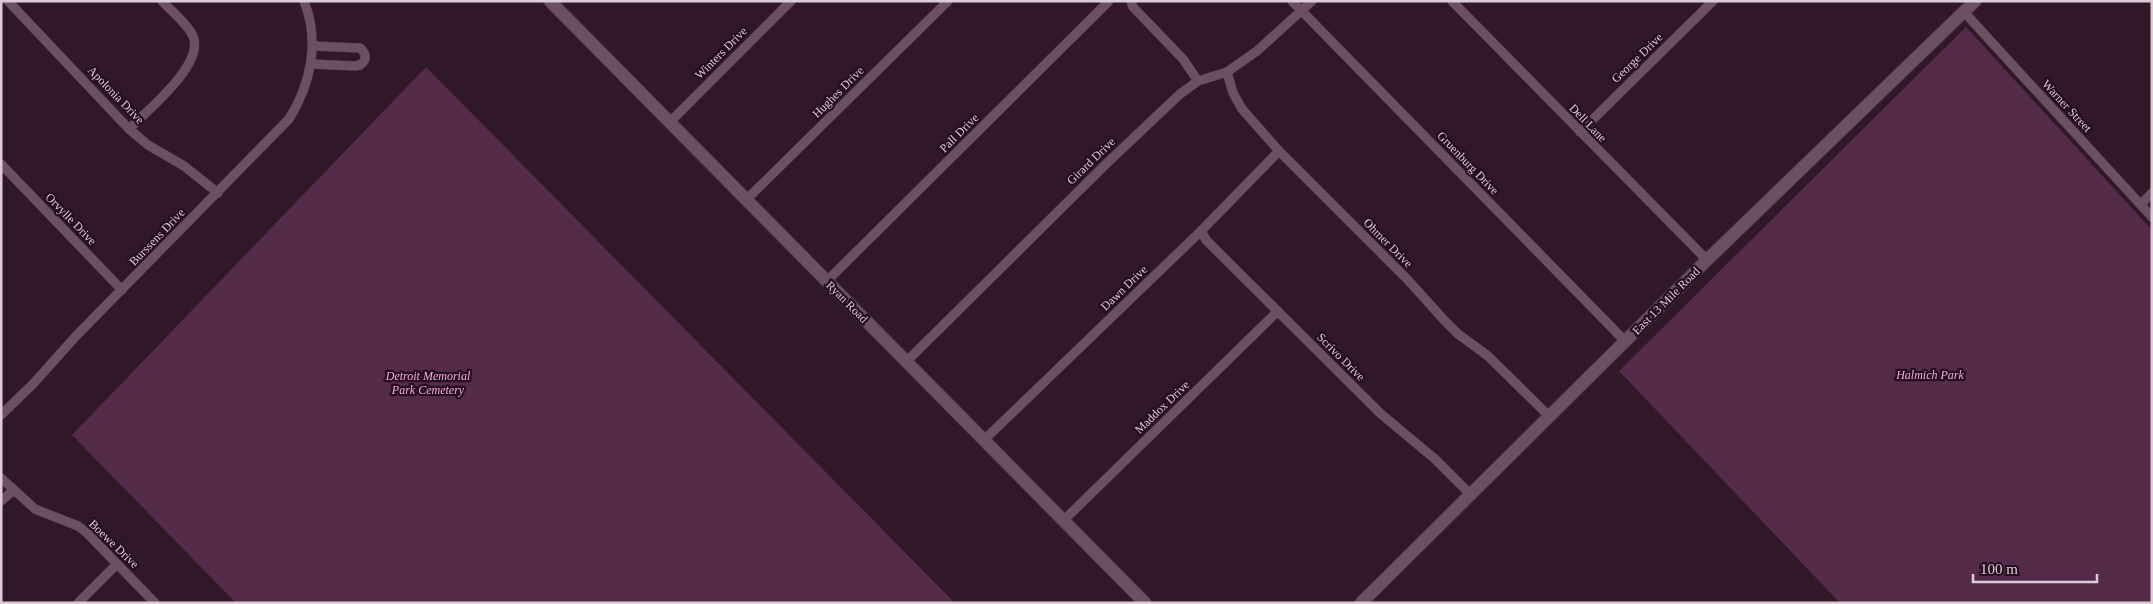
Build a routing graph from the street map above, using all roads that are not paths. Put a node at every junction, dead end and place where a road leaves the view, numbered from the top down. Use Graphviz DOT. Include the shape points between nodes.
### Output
graph roads {
  1 [pos="8,1"];
  2 [pos="162,1"];
  3 [pos="304,1"];
  4 [pos="550,1"];
  5 [pos="791,1"];
  6 [pos="948,1"];
  7 [pos="1109,1"];
  8 [pos="1131,1"];
  9 [pos="1292,1"];
  10 [pos="1312,1"];
  11 [pos="1452,1"];
  12 [pos="1713,1"];
  13 [pos="1975,1"];
  14 [pos="1302,11"];
  15 [pos="1964,12"];
  16 [pos="313,46"];
  17 [pos="311,64"];
  18 [pos="1226,72"];
  19 [pos="1198,81"];
  20 [pos="669,123"];
  21 [pos="129,129"];
  22 [pos="1580,132"];
  23 [pos="1279,151"];
  24 [pos="1,164"];
  25 [pos="218,193"];
  26 [pos="2152,193"];
  27 [pos="746,200"];
  28 [pos="2141,204"];
  29 [pos="2152,216"];
  30 [pos="1201,231"];
  31 [pos="1707,260"];
  32 [pos="827,281"];
  33 [pos="122,290"];
  34 [pos="1278,311"];
  35 [pos="1625,341"];
  36 [pos="906,362"];
  37 [pos="1,415"];
  38 [pos="1550,417"];
  39 [pos="984,440"];
  40 [pos="1,478"];
  41 [pos="14,490"];
  42 [pos="1470,494"];
  43 [pos="1,501"];
  44 [pos="1064,520"];
  45 [pos="117,564"];
  46 [pos="78,603"];
  47 [pos="155,603"];
  48 [pos="1145,603"];
  49 [pos="1361,603"];
  1 -- 21 [label="street, Apolonia Drive"];
  2 -- 21 [label="street" via="186,26 195,50 180,77"];
  3 -- 16 [label="street, Burssens Drive"];
  4 -- 20 [label="main road, Ryan Road"];
  5 -- 20 [label="street, Winters Drive"];
  6 -- 27 [label="street, Hughes Drive"];
  7 -- 32 [label="street, Pall Drive"];
  8 -- 19 [label="street" via="1133,8 1183,59"];
  9 -- 14 [label="street, Gruenburg Drive"];
  10 -- 14 [label="street, Girard Drive"];
  11 -- 22 [label="street, Dell Lane"];
  12 -- 22 [label="street, George Drive"];
  13 -- 15 [label="main road, East 13 Mile Road"];
  14 -- 18 [label="street, Girard Drive" via="1268,42"];
  14 -- 35 [label="street, Gruenburg Drive"];
  15 -- 28 [label="street, Warner Street"];
  15 -- 31 [label="main road, East 13 Mile Road"];
  16 -- 17 [label="street, Burssens Drive"];
  16 -- 17 [label="street" via="360,48 366,58 355,66"];
  17 -- 25 [label="street, Burssens Drive" via="307,85 289,119"];
  18 -- 19 [label="street, Girard Drive"];
  18 -- 23 [label="street, Ohmer Drive" via="1242,109"];
  19 -- 36 [label="street, Girard Drive" via="1106,164"];
  20 -- 27 [label="main road, Ryan Road"];
  21 -- 25 [label="street, Apolonia Drive"];
  22 -- 31 [label="street, Dell Lane"];
  23 -- 30 [label="street, Dawn Drive"];
  23 -- 38 [label="street, Ohmer Drive" via="1449,324 1488,356"];
  24 -- 33 [label="street, Orvylle Drive"];
  25 -- 33 [label="street, Burssens Drive"];
  26 -- 28 [label="street"];
  27 -- 32 [label="main road, Ryan Road"];
  28 -- 29 [label="street, Warner Street"];
  30 -- 34 [label="street, Scrivo Drive" via="1206,240"];
  30 -- 39 [label="street, Dawn Drive"];
  31 -- 35 [label="main road, East 13 Mile Road"];
  32 -- 36 [label="main road, Ryan Road"];
  33 -- 37 [label="street, Burssens Drive"];
  34 -- 42 [label="street, Scrivo Drive" via="1381,414 1435,459"];
  34 -- 44 [label="street, Maddox Drive"];
  35 -- 38 [label="main road, East 13 Mile Road"];
  36 -- 39 [label="main road, Ryan Road"];
  38 -- 42 [label="main road, East 13 Mile Road"];
  39 -- 44 [label="main road, Ryan Road"];
  40 -- 41 [label="street, Boewe Drive"];
  41 -- 43 [label="street"];
  41 -- 45 [label="street, Boewe Drive" via="35,509 78,526"];
  42 -- 49 [label="main road, East 13 Mile Road"];
  44 -- 48 [label="main road, Ryan Road"];
  45 -- 46 [label="street"];
  45 -- 47 [label="street, Boewe Drive"];
}
